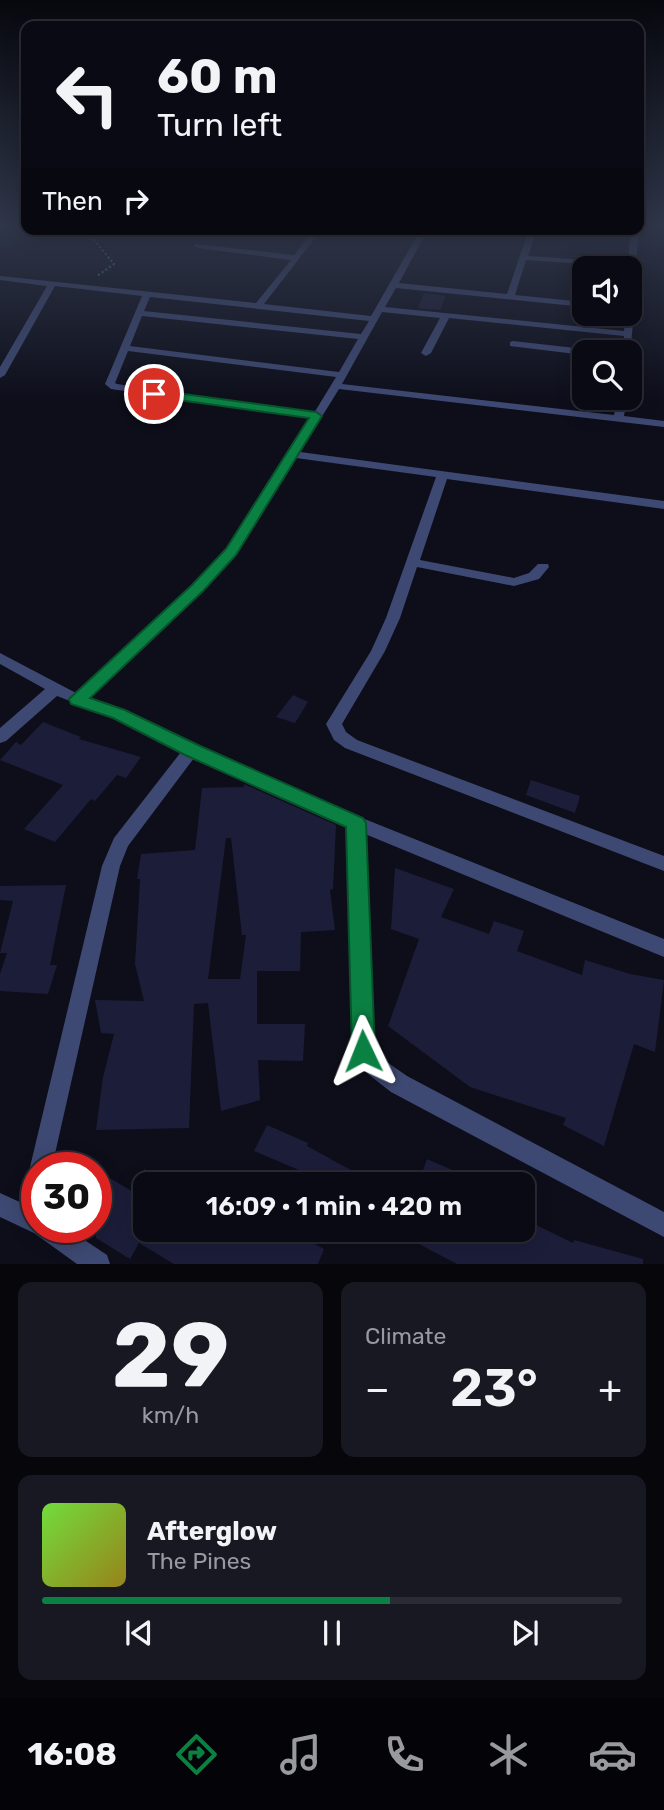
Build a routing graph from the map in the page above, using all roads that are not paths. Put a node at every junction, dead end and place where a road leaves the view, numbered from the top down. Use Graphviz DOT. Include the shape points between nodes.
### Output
graph roads {
  1 [pos="52,285"];
  2 [pos="72,285"];
  3 [pos="275,285"];
  4 [pos="395,285"];
  5 [pos="514,285"];
  6 [pos="147,294"];
  7 [pos="510,297"];
  8 [pos="572,304"];
  9 [pos="258,306"];
  10 [pos="140,313"];
  11 [pos="378,314"];
  12 [pos="446,315"];
  13 [pos="629,326"];
  14 [pos="629,334"];
  15 [pos="364,337"];
  16 [pos="628,340"];
  17 [pos="513,344"];
  18 [pos="127,348"];
  19 [pos="572,351"];
  20 [pos="426,354"];
  21 [pos="1,371"];
  22 [pos="339,380"];
  23 [pos="620,410"];
  24 [pos="316,416"];
  25 [pos="619,418"];
  26 [pos="664,424"];
  27 [pos="291,454"];
  28 [pos="442,475"];
  29 [pos="664,505"];
  30 [pos="412,562"];
  31 [pos="543,567"];
  32 [pos="0,658"];
  33 [pos="55,690"];
  34 [pos="78,699"];
  35 [pos="0,737"];
  36 [pos="191,750"];
  37 [pos="356,823"];
  38 [pos="664,863"];
  39 [pos="664,948"];
  40 [pos="44,1152"];
  41 [pos="0,1205"];
  42 [pos="21,1215"];
  43 [pos="664,1225"];
  44 [pos="68,1243"];
  45 [pos="98,1264"];
  1 -- 21 [label="street"];
  2 -- 6 [label="street"];
  3 -- 9 [label="street"];
  4 -- 7 [label="street"];
  4 -- 11 [label="street"];
  5 -- 7 [label="street"];
  6 -- 9 [label="street"];
  6 -- 10 [label="street"];
  7 -- 8 [label="street"];
  9 -- 11 [label="street"];
  10 -- 15 [label="street"];
  10 -- 18 [label="street"];
  11 -- 12 [label="street"];
  11 -- 15 [label="street"];
  12 -- 14 [label="street"];
  12 -- 20 [label="street"];
  13 -- 14 [label="street"];
  14 -- 16 [label="street"];
  15 -- 22 [label="street"];
  17 -- 19 [label="street"];
  18 -- 22 [label="street"];
  18 -- 24 [label="street" via="110,384 114,387"];
  22 -- 24 [label="street"];
  22 -- 25 [label="street"];
  23 -- 25 [label="street"];
  24 -- 27 [label="street"];
  25 -- 26 [label="street"];
  27 -- 28 [label="street"];
  27 -- 34 [label="street" via="231,552"];
  28 -- 29 [label="street"];
  28 -- 30 [label="street"];
  30 -- 31 [label="street" via="514,582 534,576"];
  30 -- 38 [label="street" via="378,651 334,724 340,736"];
  32 -- 33 [label="street"];
  33 -- 34 [label="street"];
  33 -- 35 [label="street"];
  34 -- 36 [label="street"];
  36 -- 37 [label="street"];
  36 -- 40 [label="street" via="121,843 111,866"];
  37 -- 39 [label="street"];
  37 -- 43 [label="street" via="363,1051 398,1084"];
  41 -- 42 [label="street"];
  44 -- 45 [label="street"];
}
